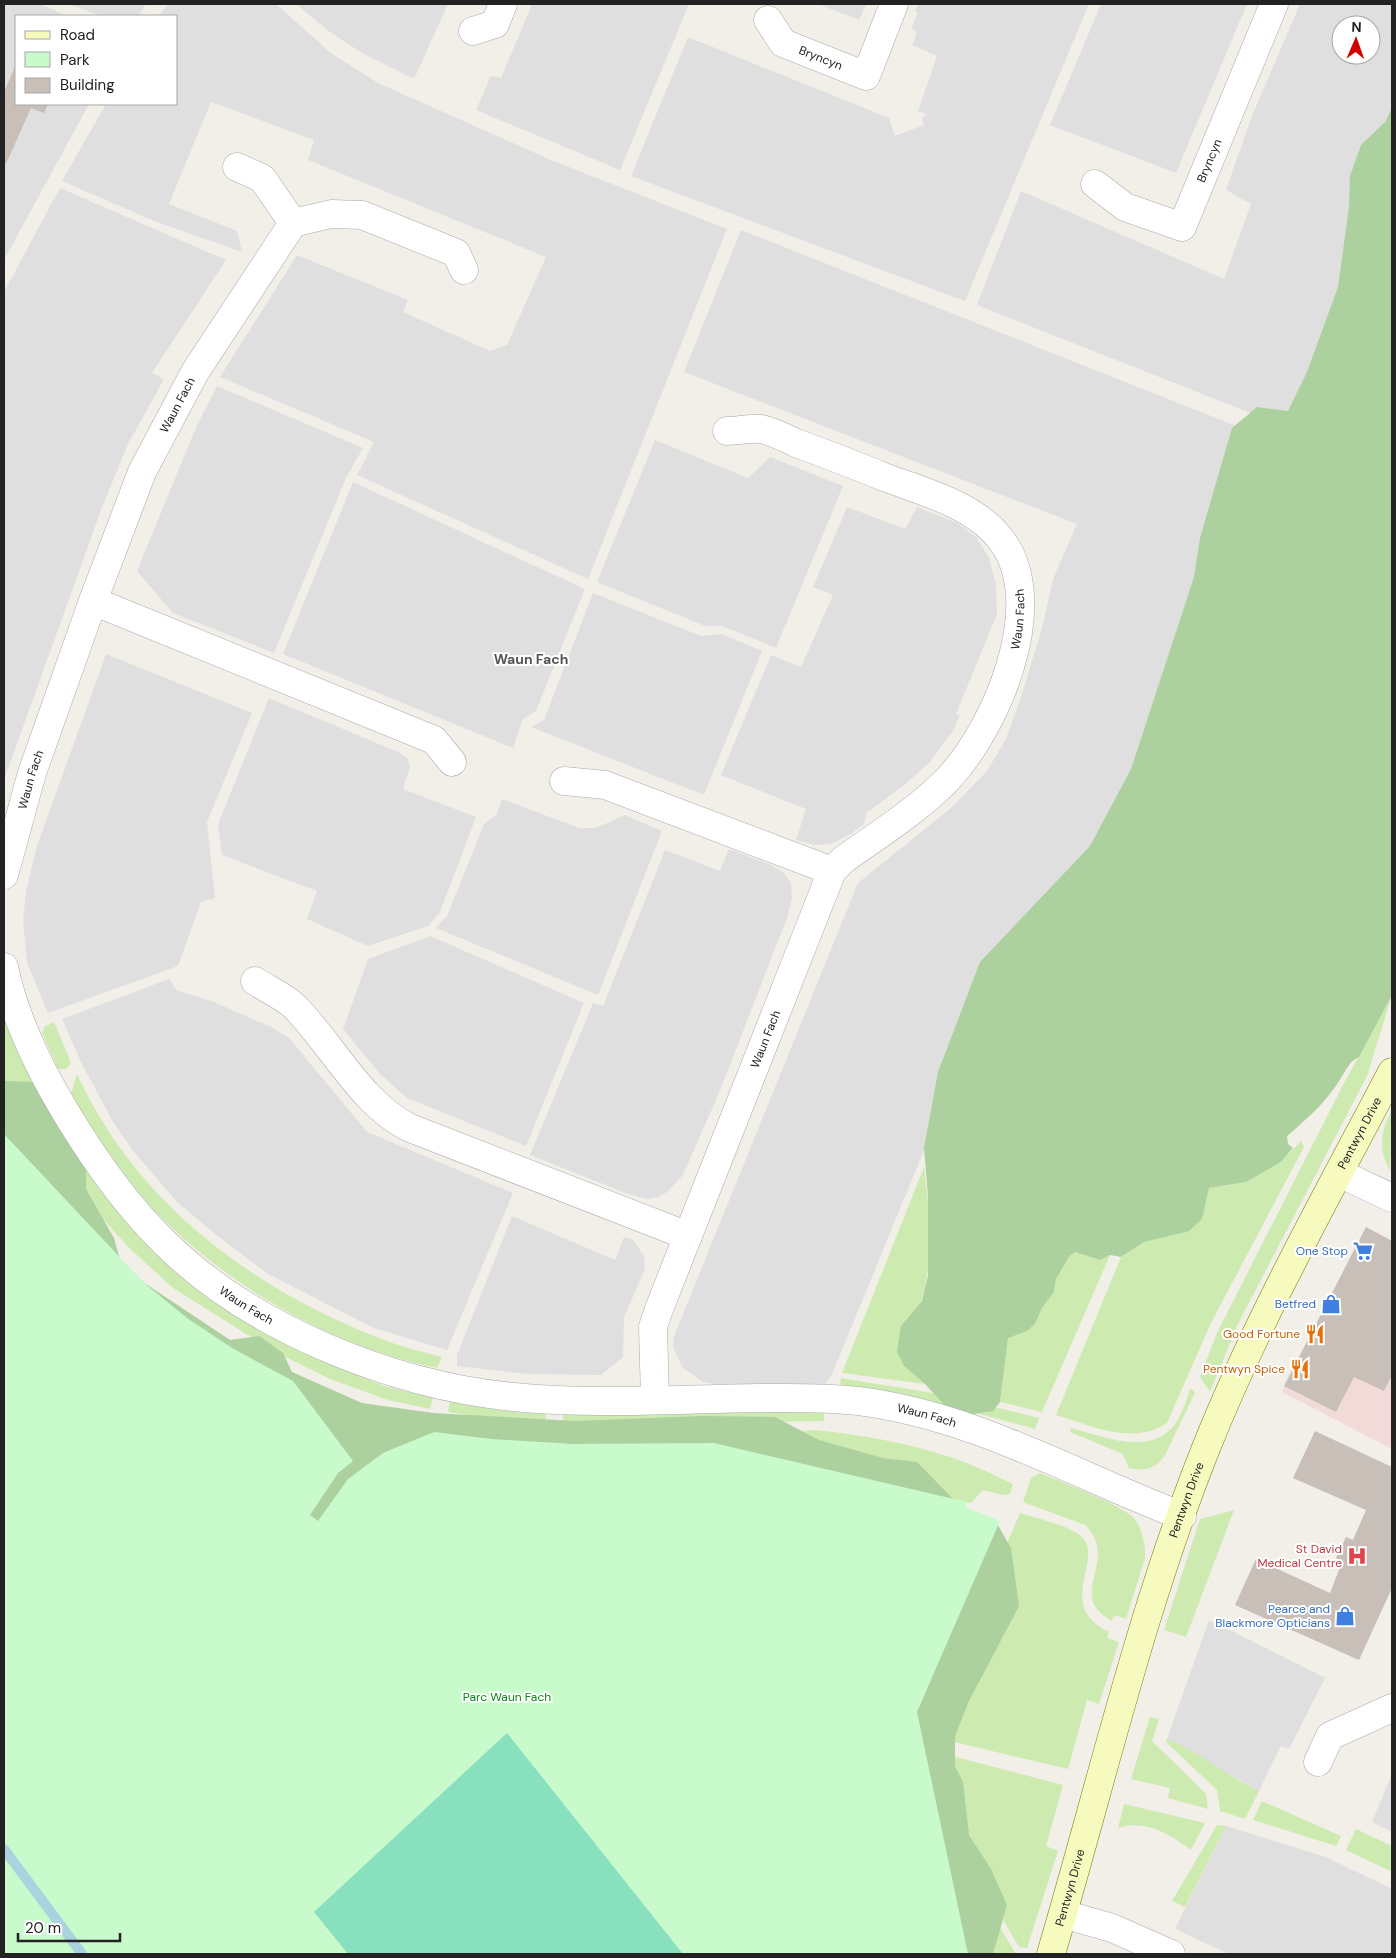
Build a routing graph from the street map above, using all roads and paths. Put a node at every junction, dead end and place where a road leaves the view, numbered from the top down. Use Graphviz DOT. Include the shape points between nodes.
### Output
graph roads {
  1 [pos="503,4"];
  2 [pos="894,4"];
  3 [pos="1274,4"];
  4 [pos="768,20"];
  5 [pos="473,31"];
  6 [pos="237,167"];
  7 [pos="1095,184"];
  8 [pos="293,223"];
  9 [pos="464,270"];
  10 [pos="727,431"];
  11 [pos="93,601"];
  12 [pos="452,762"];
  13 [pos="564,781"];
  14 [pos="832,871"];
  15 [pos="4,875"];
  16 [pos="4,967"];
  17 [pos="255,981"];
  18 [pos="1392,1072"];
  19 [pos="1339,1173"];
  20 [pos="1392,1198"];
  21 [pos="688,1236"];
  22 [pos="656,1399"];
  23 [pos="1182,1516"];
  24 [pos="1392,1708"];
  25 [pos="1318,1762"];
  26 [pos="1062,1914"];
  27 [pos="1051,1954"];
  28 [pos="1171,1954"];
  1 -- 5 [label="street" via="495,24"];
  2 -- 4 [label="street, Bryncyn" via="866,76 783,43"];
  3 -- 7 [label="street, Bryncyn" via="1182,227 1125,207"];
  6 -- 8 [label="street" via="262,178"];
  8 -- 9 [label="street" via="331,214 362,215 456,253"];
  8 -- 11 [label="street, Waun Fach" via="195,372 170,416 142,472"];
  10 -- 14 [label="street, Waun Fach" via="761,429 947,501 978,517 1002,540 1018,568 1022,599 1018,635 1006,678 987,724 947,780"];
  11 -- 12 [label="street" via="434,740"];
  11 -- 15 [label="street, Waun Fach" via="32,773"];
  13 -- 14 [label="street" via="605,785"];
  14 -- 21 [label="street, Waun Fach"];
  16 -- 22 [label="street, Waun Fach" via="18,1014 53,1093 116,1189 167,1245 237,1300 335,1351 380,1369 439,1384 548,1400"];
  17 -- 21 [label="street" via="293,1005 371,1099 392,1119"];
  18 -- 19 [label="street, Pentwyn Drive"];
  19 -- 20 [label="street"];
  19 -- 23 [label="street, Pentwyn Drive" via="1235,1381"];
  21 -- 22 [label="street, Waun Fach" via="653,1327"];
  22 -- 23 [label="street, Waun Fach" via="815,1398 895,1406 998,1438"];
  23 -- 26 [label="street, Pentwyn Drive" via="1119,1706"];
  24 -- 25 [label="street" via="1330,1736"];
  26 -- 27 [label="street, Pentwyn Drive"];
  26 -- 28 [label="street" via="1112,1928"];
}
